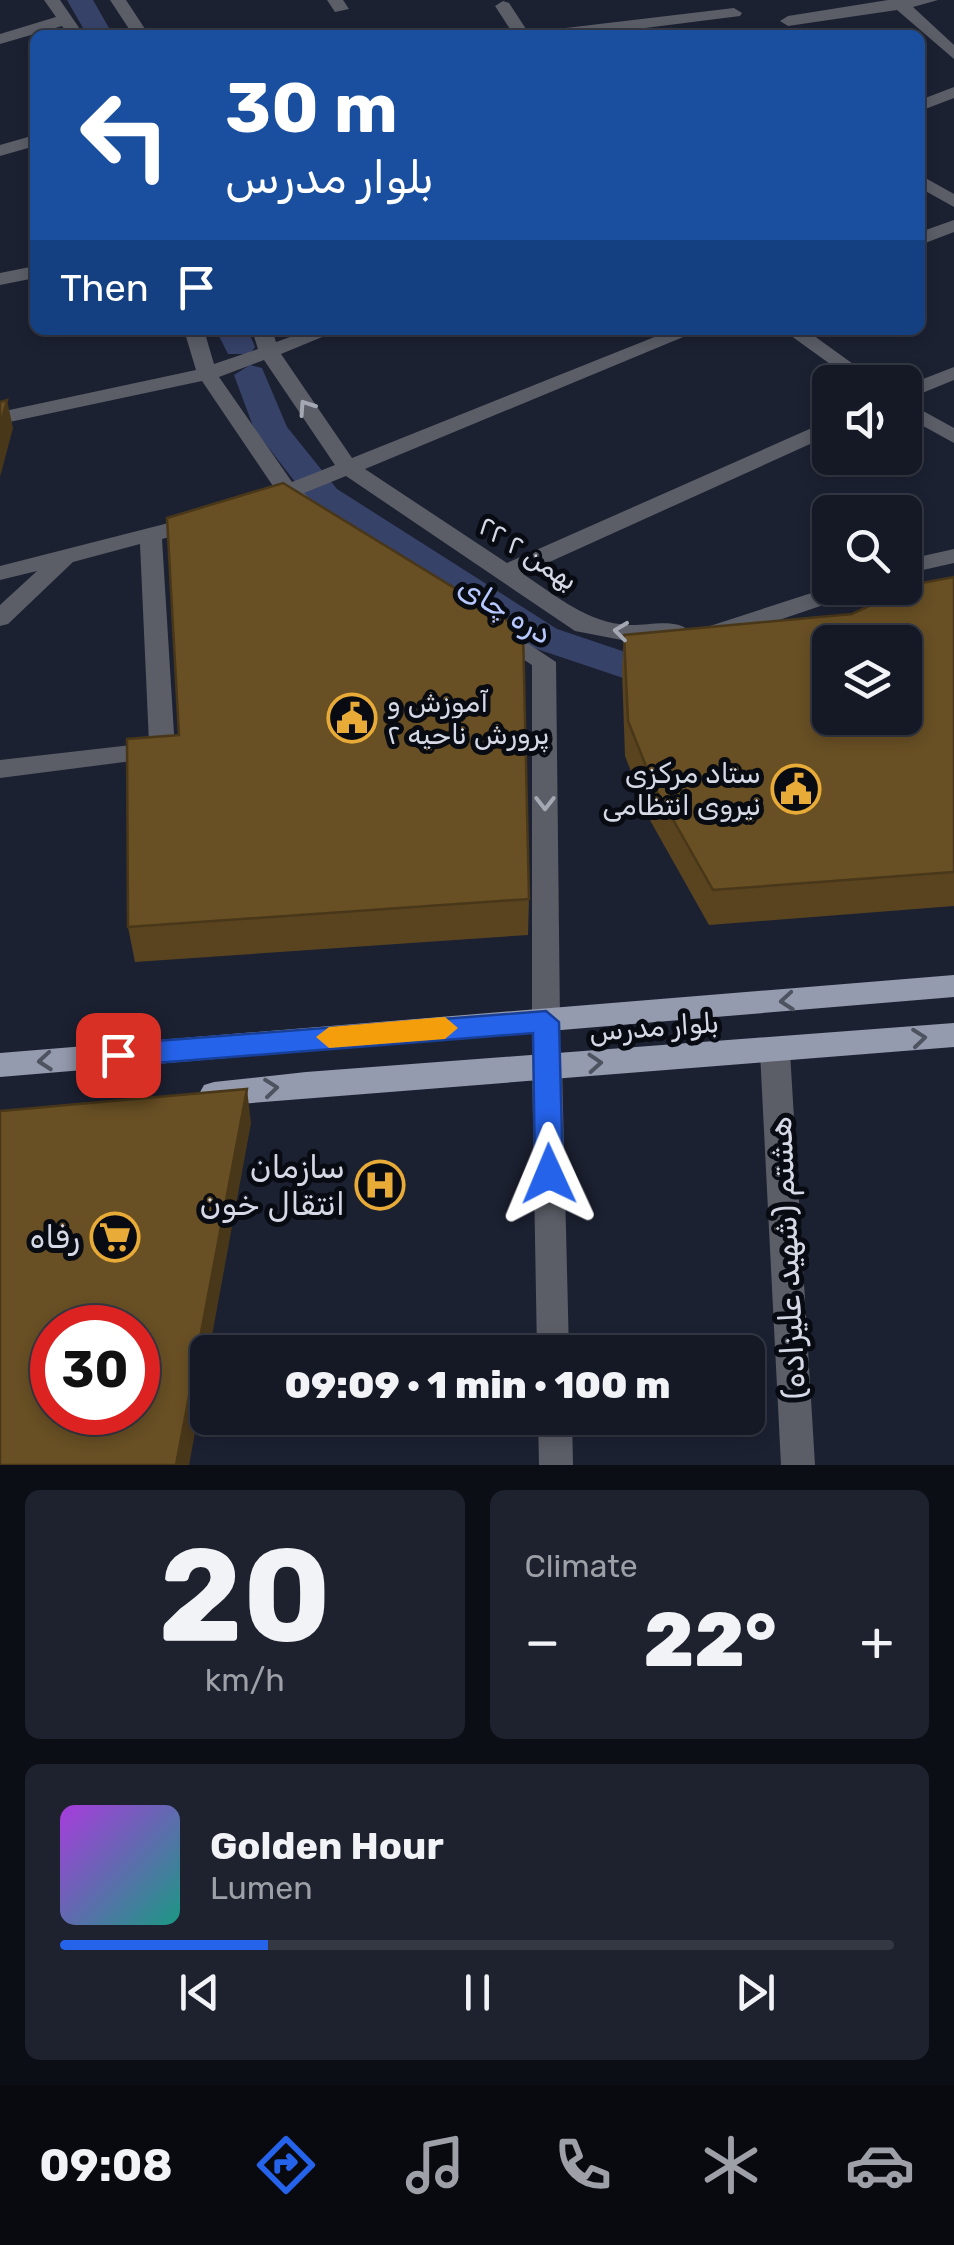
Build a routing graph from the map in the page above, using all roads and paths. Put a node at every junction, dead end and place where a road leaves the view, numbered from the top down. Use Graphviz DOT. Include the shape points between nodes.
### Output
graph roads {
  1 [pos="52,0"];
  2 [pos="118,0"];
  3 [pos="930,0"];
  4 [pos="898,2"];
  5 [pos="503,6"];
  6 [pos="734,13"];
  7 [pos="788,21"];
  8 [pos="72,27"];
  9 [pos="138,30"];
  10 [pos="519,30"];
  11 [pos="591,30"];
  12 [pos="30,34"];
  13 [pos="0,39"];
  14 [pos="954,54"];
  15 [pos="954,91"];
  16 [pos="925,94"];
  17 [pos="925,104"];
  18 [pos="30,141"];
  19 [pos="0,150"];
  20 [pos="925,183"];
  21 [pos="954,202"];
  22 [pos="954,226"];
  23 [pos="925,237"];
  24 [pos="30,273"];
  25 [pos="0,279"];
  26 [pos="196,335"];
  27 [pos="300,335"];
  28 [pos="677,335"];
  29 [pos="799,335"];
  30 [pos="265,341"];
  31 [pos="843,365"];
  32 [pos="954,373"];
  33 [pos="208,374"];
  34 [pos="922,387"];
  35 [pos="922,417"];
  36 [pos="0,418"];
  37 [pos="812,436"];
  38 [pos="954,437"];
  39 [pos="345,466"];
  40 [pos="288,492"];
  41 [pos="254,504"];
  42 [pos="320,513"];
  43 [pos="220,515"];
  44 [pos="151,538"];
  45 [pos="954,556"];
  46 [pos="64,560"];
  47 [pos="922,563"];
  48 [pos="0,574"];
  49 [pos="502,574"];
  50 [pos="812,601"];
  51 [pos="0,618"];
  52 [pos="480,620"];
  53 [pos="0,769"];
  54 [pos="954,986"];
  55 [pos="546,1022"];
  56 [pos="954,1035"];
  57 [pos="776,1052"];
  58 [pos="0,1064"];
  59 [pos="547,1066"];
  60 [pos="177,1098"];
  61 [pos="554,1335"];
  62 [pos="555,1435"];
  63 [pos="556,1465"];
  64 [pos="798,1465"];
  1 -- 8 [label="street"];
  2 -- 9 [label="street"];
  3 -- 4 [label="street"];
  4 -- 7 [label="street"];
  4 -- 14 [label="street"];
  5 -- 10 [label="street"];
  6 -- 11 [label="street"];
  12 -- 13 [label="street"];
  15 -- 16 [label="street"];
  15 -- 17 [label="street"];
  18 -- 19 [label="street"];
  20 -- 21 [label="street"];
  22 -- 23 [label="street"];
  24 -- 25 [label="street"];
  26 -- 33 [label="street"];
  27 -- 30 [label="street"];
  28 -- 39 [label="street"];
  29 -- 31 [label="street"];
  30 -- 33 [label="street"];
  39 -- 30 [label="street, ۲۲ بهمن ۲, one-way"];
  32 -- 34 [label="street"];
  33 -- 36 [label="street"];
  33 -- 40 [label="street"];
  35 -- 38 [label="street"];
  37 -- 49 [label="street"];
  39 -- 40 [label="street"];
  39 -- 49 [label="street, ۲۲ بهمن ۲"];
  40 -- 41 [label="street"];
  40 -- 42 [label="street"];
  43 -- 44 [label="street"];
  44 -- 46 [label="street"];
  44 -- 53 [label="street" via="162,750"];
  45 -- 47 [label="street"];
  46 -- 48 [label="street"];
  46 -- 51 [label="street"];
  50 -- 49 [label="street, ۲۲ بهمن ۲, one-way" via="726,632 627,633 583,625"];
  52 -- 55 [label="street, one-way" via="544,662"];
  54 -- 55 [label="main road, بلوار مدرس, one-way"];
  55 -- 58 [label="main road, بلوار مدرس, one-way"];
  55 -- 59 [label="main road"];
  57 -- 56 [label="main road, بلوار مدرس, one-way"];
  59 -- 57 [label="main road, بلوار مدرس, one-way"];
  57 -- 64 [label="street, هشتم (شهید علیزاده)"];
  60 -- 59 [label="main road, بلوار مدرس, one-way"];
  59 -- 61 [label="street"];
  62 -- 63 [label="street"];
}
